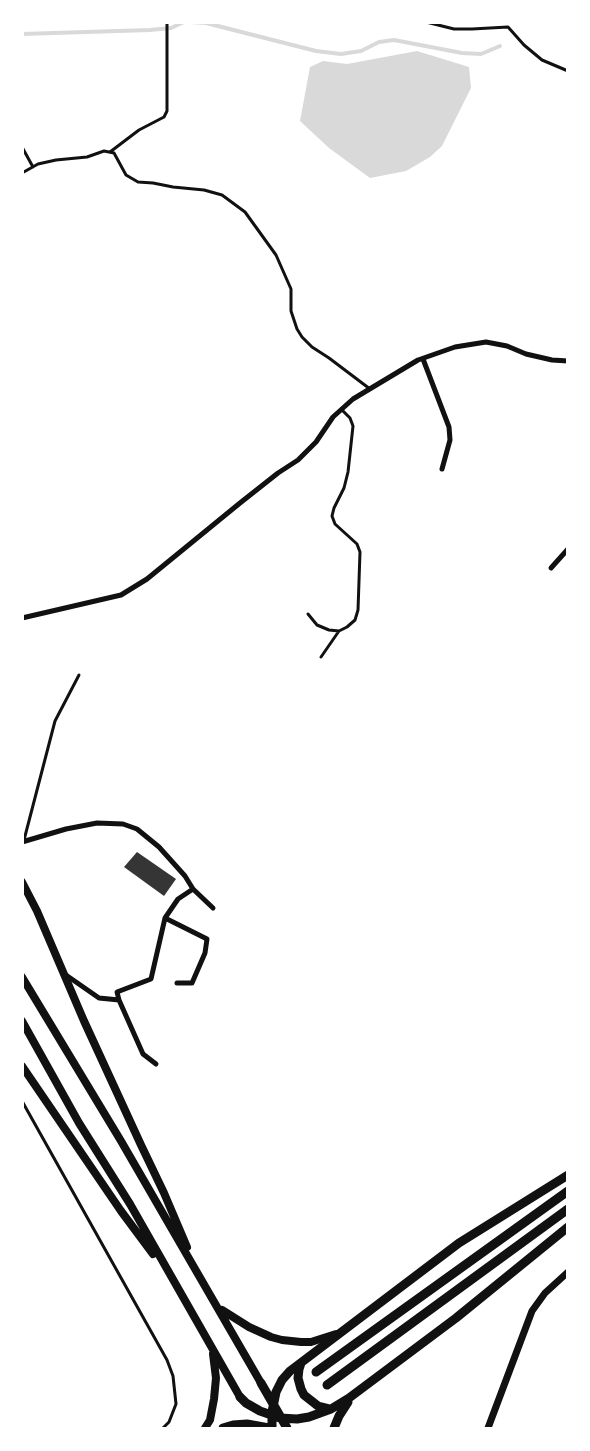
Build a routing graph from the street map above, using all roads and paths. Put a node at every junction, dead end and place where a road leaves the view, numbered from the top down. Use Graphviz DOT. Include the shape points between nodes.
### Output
graph roads {
  1 [pos="167,22"];
  2 [pos="426,22"];
  3 [pos="512,22"];
  4 [pos="507,27"];
  5 [pos="567,71"];
  6 [pos="22,147"];
  7 [pos="110,152"];
  8 [pos="33,167"];
  9 [pos="22,173"];
  10 [pos="423,358"];
  11 [pos="567,361"];
  12 [pos="370,388"];
  13 [pos="341,409"];
  14 [pos="442,469"];
  15 [pos="567,549"];
  16 [pos="551,568"];
  17 [pos="308,614"];
  18 [pos="22,618"];
  19 [pos="339,632"];
  20 [pos="321,657"];
  21 [pos="79,675"];
  22 [pos="23,842"];
  23 [pos="22,882"];
  24 [pos="193,889"];
  25 [pos="213,908"];
  26 [pos="165,918"];
  27 [pos="63,973"];
  28 [pos="22,977"];
  29 [pos="177,983"];
  30 [pos="119,1000"];
  31 [pos="22,1021"];
  32 [pos="156,1064"];
  33 [pos="22,1066"];
  34 [pos="22,1101"];
  35 [pos="567,1174"];
  36 [pos="567,1191"];
  37 [pos="567,1209"];
  38 [pos="567,1227"];
  39 [pos="567,1272"];
  40 [pos="198,1273"];
  41 [pos="172,1279"];
  42 [pos="216,1304"];
  43 [pos="343,1331"];
  44 [pos="210,1344"];
  45 [pos="302,1361"];
  46 [pos="316,1372"];
  47 [pos="261,1383"];
  48 [pos="327,1385"];
  49 [pos="359,1390"];
  50 [pos="240,1397"];
  51 [pos="273,1404"];
  52 [pos="331,1409"];
  53 [pos="273,1416"];
  54 [pos="258,1427"];
  55 [pos="163,1428"];
  56 [pos="205,1428"];
  57 [pos="223,1428"];
  58 [pos="269,1428"];
  59 [pos="287,1428"];
  60 [pos="334,1428"];
  61 [pos="488,1428"];
  1 -- 7 [label="lane" via="167,111 164,117"];
  2 -- 4 [label="lane" via="454,29"];
  3 -- 4 [label="lane"];
  4 -- 5 [label="lane" via="542,60"];
  6 -- 8 [label="lane"];
  7 -- 8 [label="lane"];
  7 -- 12 [label="lane" via="131,179 213,192 245,212 276,255 291,289 291,311 302,337"];
  8 -- 9 [label="lane"];
  10 -- 11 [label="street" via="486,342"];
  10 -- 12 [label="street"];
  10 -- 14 [label="street" via="449,428 450,440"];
  12 -- 13 [label="street"];
  13 -- 18 [label="street" via="298,460 147,579 121,595"];
  13 -- 19 [label="lane" via="353,426 346,480 332,516 335,524 357,544 360,567 355,620"];
  15 -- 16 [label="street"];
  17 -- 19 [label="lane" via="317,624"];
  19 -- 20 [label="lane"];
  21 -- 22 [label="lane" via="54,721"];
  22 -- 24 [label="street" via="98,823 123,824 137,829 159,847"];
  23 -- 27 [label="main road"];
  24 -- 25 [label="street"];
  24 -- 26 [label="street" via="178,899"];
  26 -- 29 [label="street" via="207,939 192,983"];
  26 -- 30 [label="street" via="151,979 117,992"];
  27 -- 30 [label="street" via="99,998"];
  27 -- 40 [label="main road"];
  28 -- 40 [label="main road"];
  30 -- 32 [label="street" via="143,1054"];
  31 -- 41 [label="main road"];
  33 -- 41 [label="main road"];
  34 -- 55 [label="lane" via="167,1360 176,1404"];
  35 -- 43 [label="highway" via="459,1243"];
  36 -- 46 [label="highway"];
  37 -- 48 [label="highway"];
  38 -- 49 [label="highway" via="456,1318"];
  39 -- 61 [label="street" via="532,1311"];
  40 -- 42 [label="main road"];
  41 -- 44 [label="main road"];
  42 -- 43 [label="main road" via="249,1327 282,1340 311,1341"];
  42 -- 47 [label="main road"];
  43 -- 45 [label="highway"];
  44 -- 50 [label="main road"];
  44 -- 56 [label="main road" via="216,1387"];
  45 -- 51 [label="highway" via="284,1377"];
  45 -- 52 [label="highway" via="298,1375 302,1392 318,1406"];
  47 -- 51 [label="highway"];
  47 -- 53 [label="highway"];
  49 -- 52 [label="highway"];
  49 -- 60 [label="highway"];
  50 -- 53 [label="highway"];
  50 -- 54 [label="highway"];
  51 -- 53 [label="highway"];
  52 -- 53 [label="highway" via="309,1418"];
  53 -- 58 [label="highway"];
  53 -- 59 [label="highway"];
  54 -- 57 [label="highway" via="238,1424"];
  54 -- 58 [label="highway"];
}
